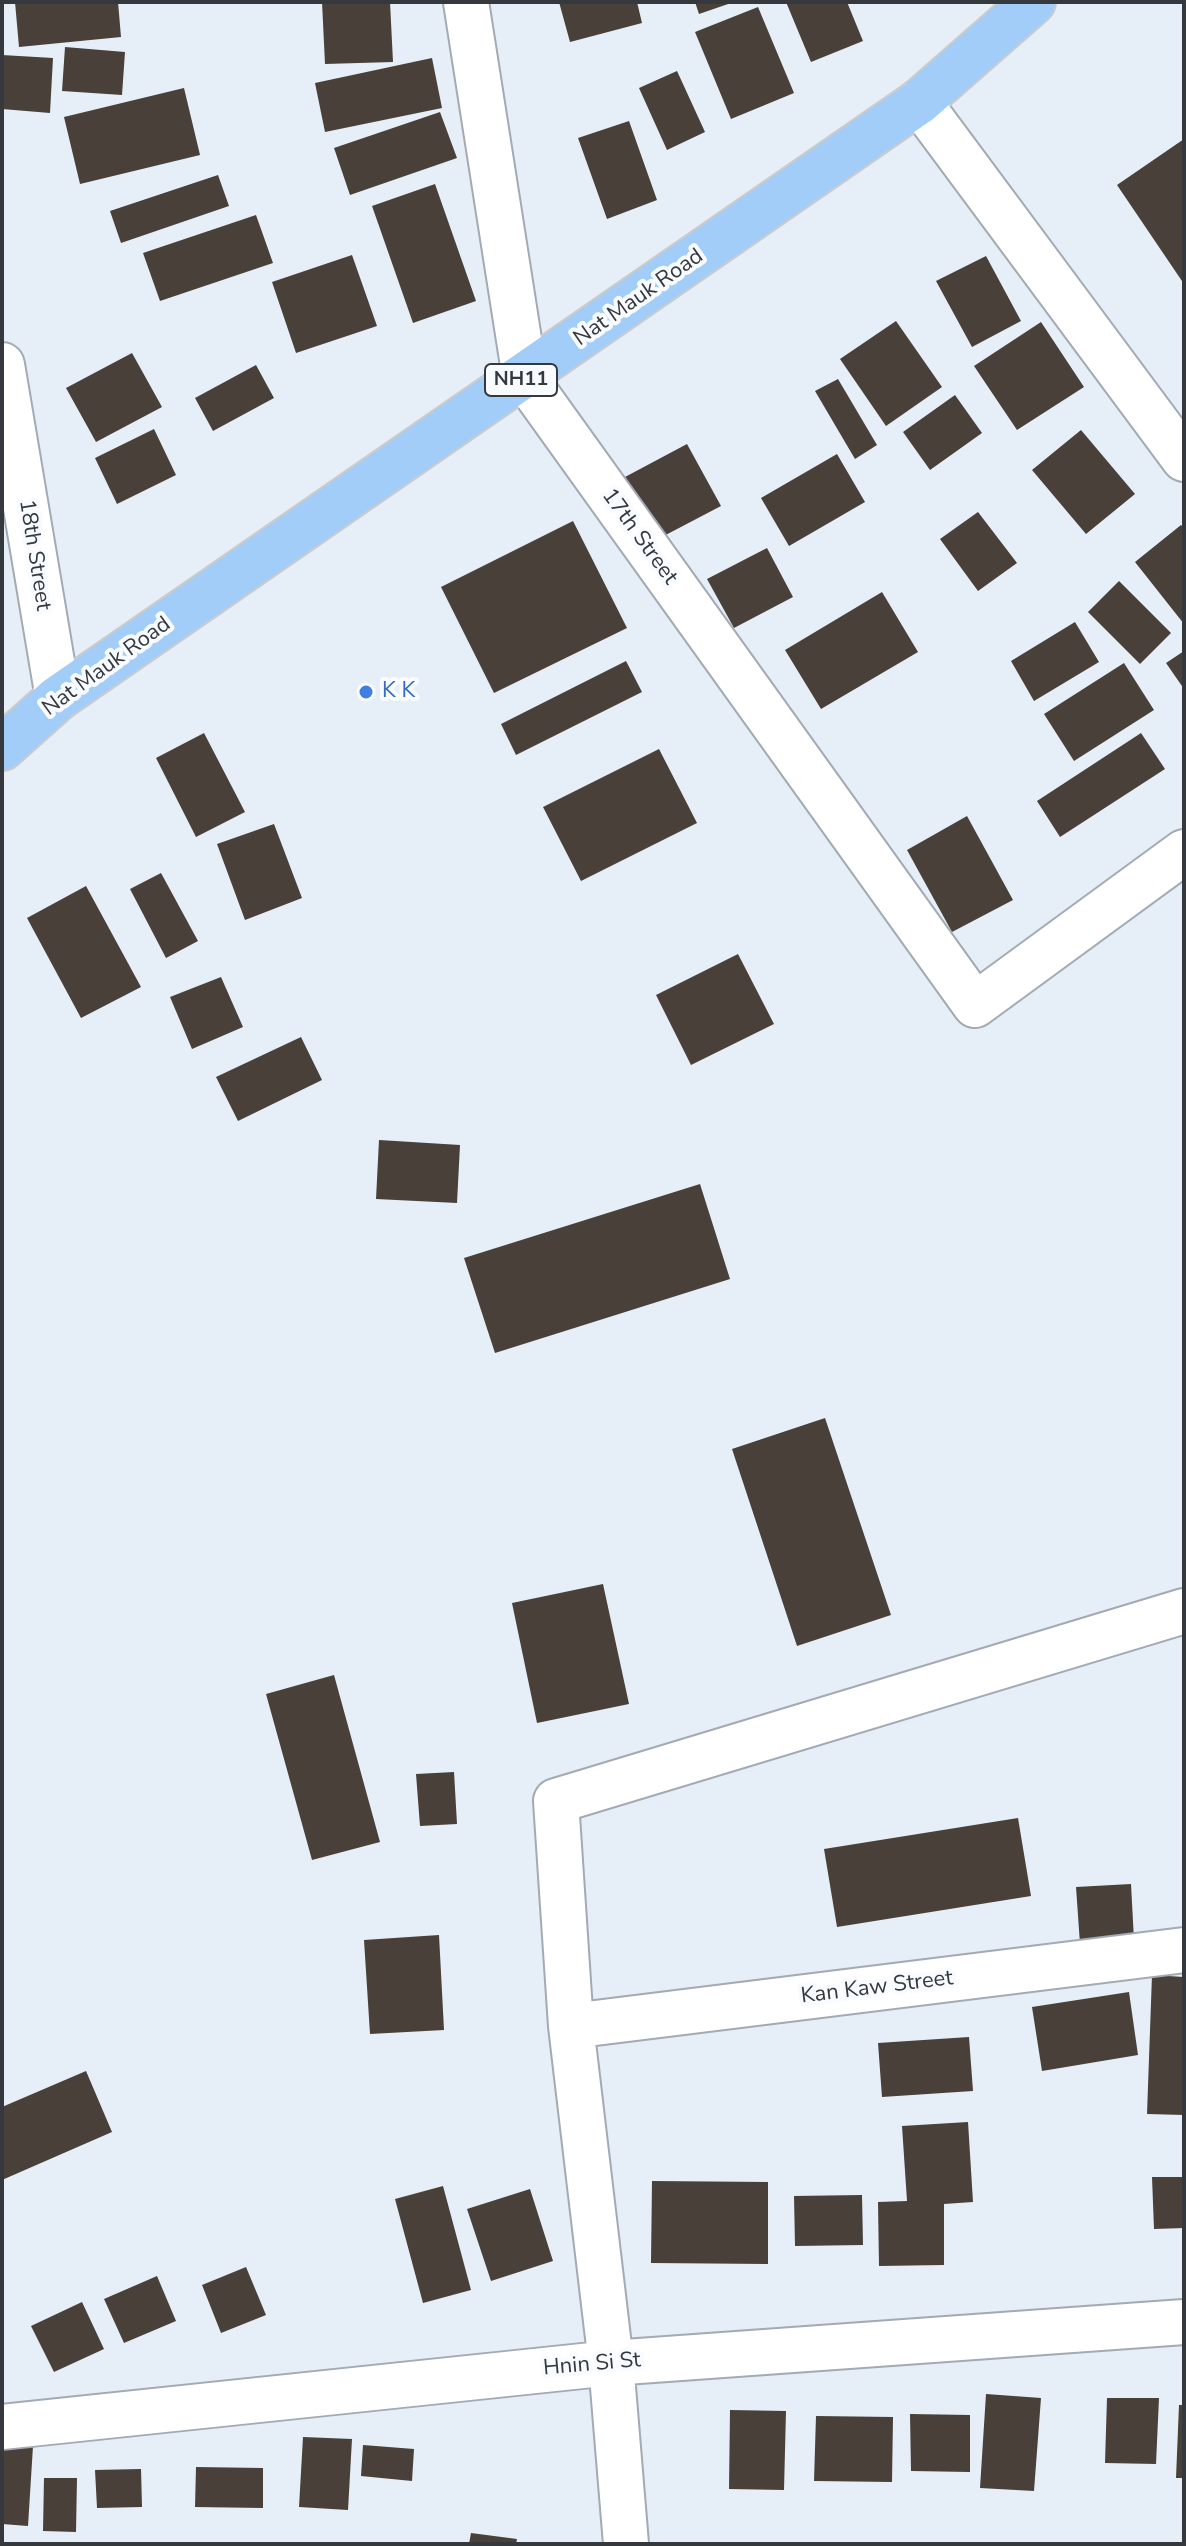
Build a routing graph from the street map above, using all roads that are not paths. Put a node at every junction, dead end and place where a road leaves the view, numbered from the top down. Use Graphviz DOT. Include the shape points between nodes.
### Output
graph roads {
  1 [pos="466,2"];
  2 [pos="1033,2"];
  3 [pos="919,102"];
  4 [pos="2,365"];
  5 [pos="525,378"];
  6 [pos="1184,459"];
  7 [pos="58,698"];
  8 [pos="2,748"];
  9 [pos="1184,852"];
  10 [pos="1184,1611"];
  11 [pos="1184,1950"];
  12 [pos="571,2026"];
  13 [pos="1184,2322"];
  14 [pos="611,2363"];
  15 [pos="2,2427"];
  16 [pos="626,2544"];
  1 -- 5 [label="street, 17th Street"];
  2 -- 3 [label="highway, Nat Mauk Road / NH11"];
  3 -- 5 [label="highway, Nat Mauk Road / NH11"];
  3 -- 6 [label="street"];
  4 -- 7 [label="street, 18th Street"];
  5 -- 7 [label="highway, Nat Mauk Road / NH11"];
  5 -- 9 [label="street, 17th Street" via="975,1005"];
  7 -- 8 [label="highway, Nat Mauk Road / NH11"];
  10 -- 12 [label="street" via="556,1801"];
  11 -- 12 [label="street, Kan Kaw Street"];
  12 -- 14 [label="street"];
  13 -- 14 [label="street, Hnin Si St"];
  14 -- 15 [label="street, Hnin Si St"];
  14 -- 16 [label="street"];
}
